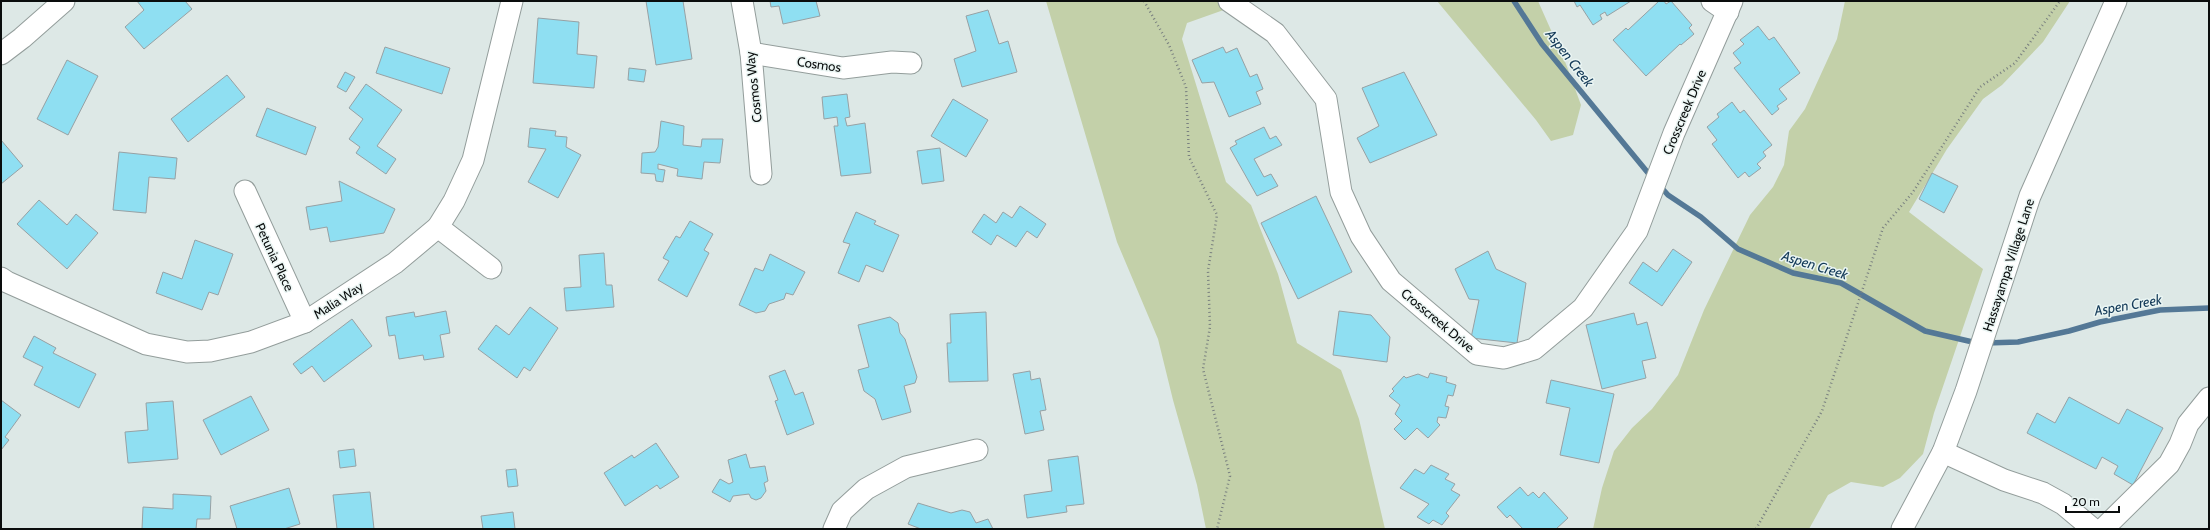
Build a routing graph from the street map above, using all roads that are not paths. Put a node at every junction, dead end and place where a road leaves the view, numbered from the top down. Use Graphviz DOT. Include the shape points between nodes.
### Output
graph roads {
  1 [pos="512,1"];
  2 [pos="742,1"];
  3 [pos="1229,1"];
  4 [pos="2116,1"];
  5 [pos="60,2"];
  6 [pos="1724,5"];
  7 [pos="1,54"];
  8 [pos="750,54"];
  9 [pos="911,63"];
  10 [pos="761,174"];
  11 [pos="245,191"];
  12 [pos="438,227"];
  13 [pos="491,268"];
  14 [pos="3,283"];
  15 [pos="304,322"];
  16 [pos="2209,398"];
  17 [pos="977,450"];
  18 [pos="1943,452"];
  19 [pos="834,529"];
  20 [pos="1902,529"];
  21 [pos="2093,529"];
  22 [pos="2103,529"];
  1 -- 12 [label="street, Malia Way" via="473,160 454,201"];
  2 -- 8 [label="street, Cosmos Way"];
  3 -- 6 [label="street, Crosscreek Drive" via="1275,33 1326,99 1341,192 1361,236 1391,281 1477,354 1504,358 1534,349 1582,308 1637,231"];
  4 -- 18 [label="street, Hassayampa Village Lane" via="2030,196"];
  5 -- 7 [label="street"];
  8 -- 9 [label="street, Cosmos" via="843,68 892,62"];
  8 -- 10 [label="street, Cosmos Way"];
  11 -- 15 [label="street, Petunia Place"];
  12 -- 13 [label="street"];
  12 -- 15 [label="street, Malia Way" via="395,263"];
  14 -- 15 [label="street, Malia Way" via="146,344 187,352 210,351 251,342"];
  16 -- 22 [label="street" via="2188,424 2169,464"];
  17 -- 19 [label="street" via="906,467 893,474 866,489 842,511"];
  18 -- 20 [label="street, Hassayampa Village Lane"];
  18 -- 21 [label="street" via="2004,480 2043,492 2063,504"];
}
